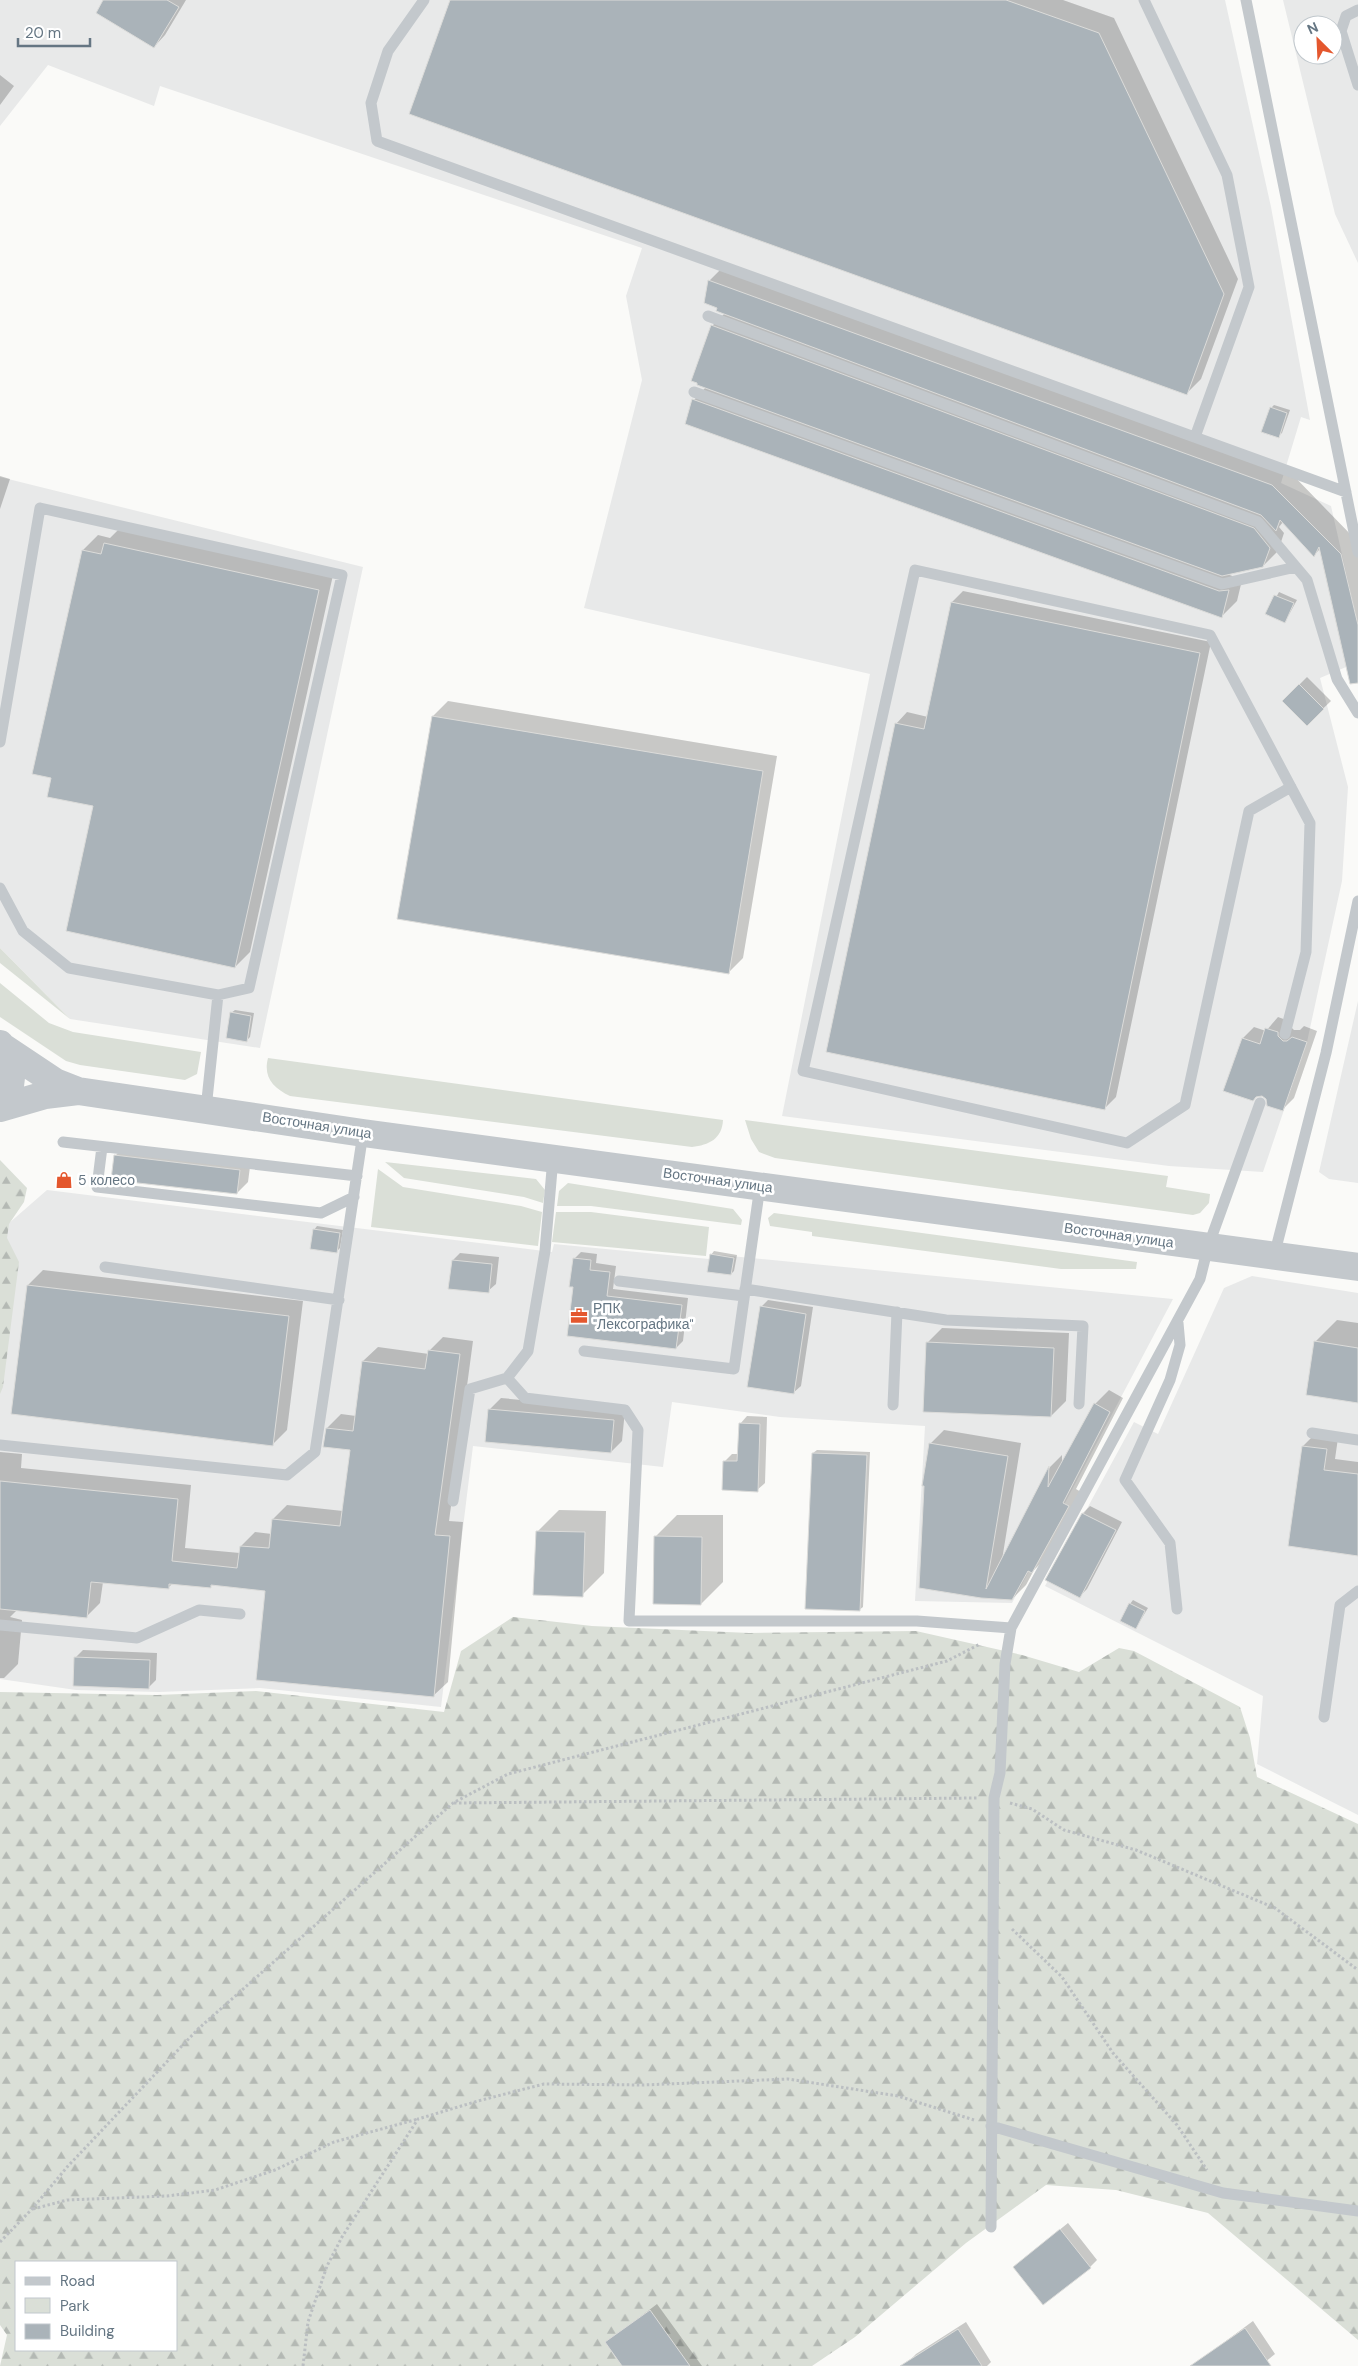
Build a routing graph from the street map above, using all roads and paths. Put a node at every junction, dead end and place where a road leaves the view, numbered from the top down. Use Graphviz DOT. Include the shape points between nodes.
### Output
graph roads {
  1 [pos="424,0"];
  2 [pos="1144,0"];
  3 [pos="1246,0"];
  4 [pos="1358,10"];
  5 [pos="1358,85"];
  6 [pos="708,316"];
  7 [pos="694,392"];
  8 [pos="1195,437"];
  9 [pos="1346,492"];
  10 [pos="1358,552"];
  11 [pos="1296,567"];
  12 [pos="1358,713"];
  13 [pos="0,742"];
  14 [pos="1291,787"];
  15 [pos="0,888"];
  16 [pos="1358,901"];
  17 [pos="218,995"];
  18 [pos="1285,1034"];
  19 [pos="2,1046"];
  20 [pos="78,1091"];
  21 [pos="1260,1103"];
  22 [pos="0,1108"];
  23 [pos="206,1108"];
  24 [pos="363,1133"];
  25 [pos="63,1142"];
  26 [pos="102,1147"];
  27 [pos="553,1157"];
  28 [pos="357,1176"];
  29 [pos="760,1186"];
  30 [pos="354,1197"];
  31 [pos="1208,1247"];
  32 [pos="1274,1256"];
  33 [pos="105,1267"];
  34 [pos="1358,1267"];
  35 [pos="619,1281"];
  36 [pos="745,1292"];
  37 [pos="339,1300"];
  38 [pos="897,1312"];
  39 [pos="1178,1323"];
  40 [pos="584,1351"];
  41 [pos="507,1378"];
  42 [pos="1079,1404"];
  43 [pos="893,1405"];
  44 [pos="1312,1432"];
  45 [pos="1358,1440"];
  46 [pos="0,1445"];
  47 [pos="453,1501"];
  48 [pos="1358,1591"];
  49 [pos="1177,1609"];
  50 [pos="240,1614"];
  51 [pos="0,1625"];
  52 [pos="1012,1628"];
  53 [pos="1324,1717"];
  54 [pos="994,1798"];
  55 [pos="453,1803"];
  56 [pos="993,1912"];
  57 [pos="1358,1970"];
  58 [pos="418,2119"];
  59 [pos="991,2126"];
  60 [pos="1223,2193"];
  61 [pos="32,2209"];
  62 [pos="1358,2211"];
  63 [pos="991,2227"];
  64 [pos="0,2242"];
  65 [pos="303,2366"];
  1 -- 8 [label="lane" via="388,51 371,103 378,141"];
  2 -- 8 [label="lane" via="1227,175 1249,287"];
  3 -- 9 [label="lane"];
  4 -- 5 [label="lane" via="1346,16 1341,31"];
  6 -- 11 [label="lane" via="1258,522"];
  7 -- 11 [label="lane" via="1222,584"];
  8 -- 9 [label="lane"];
  9 -- 10 [label="lane"];
  11 -- 12 [label="lane" via="1307,580 1337,679"];
  13 -- 17 [label="lane" via="40,508 342,575 249,988"];
  14 -- 14 [label="lane" via="1248,811 1185,1105 1127,1143 803,1071 915,570 1210,635"];
  14 -- 18 [label="lane" via="1310,823 1306,952"];
  15 -- 17 [label="lane" via="24,931 69,968"];
  16 -- 32 [label="lane" via="1326,1053"];
  17 -- 23 [label="lane"];
  19 -- 20 [label="street, Восточная улица" via="55,1082"];
  19 -- 22 [label="street" via="10,1063 12,1079"];
  20 -- 22 [label="street, Восточная улица" via="45,1095"];
  20 -- 23 [label="street, Восточная улица"];
  21 -- 31 [label="lane"];
  23 -- 24 [label="street, Восточная улица"];
  24 -- 27 [label="street, Восточная улица"];
  24 -- 28 [label="lane"];
  25 -- 26 [label="lane"];
  26 -- 28 [label="lane"];
  26 -- 30 [label="lane" via="97,1187 320,1212"];
  27 -- 29 [label="street, Восточная улица"];
  27 -- 41 [label="lane" via="545,1251 528,1351"];
  28 -- 30 [label="lane"];
  29 -- 31 [label="street, Восточная улица"];
  29 -- 36 [label="lane"];
  30 -- 37 [label="lane"];
  31 -- 32 [label="street, Восточная улица"];
  31 -- 39 [label="lane" via="1200,1279"];
  32 -- 34 [label="street, Восточная улица"];
  33 -- 37 [label="lane"];
  35 -- 36 [label="lane"];
  36 -- 38 [label="lane"];
  36 -- 40 [label="lane" via="734,1369"];
  37 -- 46 [label="lane" via="315,1452 287,1475"];
  38 -- 42 [label="lane" via="946,1320 1083,1326"];
  38 -- 43 [label="lane"];
  39 -- 49 [label="lane" via="1180,1345 1170,1380 1125,1480 1170,1543"];
  39 -- 52 [label="lane"];
  41 -- 47 [label="lane" via="470,1389"];
  41 -- 52 [label="lane" via="524,1398 625,1410 638,1430 629,1620 916,1621"];
  44 -- 45 [label="lane"];
  48 -- 53 [label="lane" via="1340,1605"];
  50 -- 51 [label="lane" via="199,1610 137,1638"];
  52 -- 54 [label="lane" via="1005,1664 1000,1773"];
  52 -- 55 [label="path" via="947,1661 508,1774"];
  54 -- 55 [label="path"];
  54 -- 56 [label="lane"];
  54 -- 57 [label="path" via="1032,1809 1064,1830 1136,1850 1274,1908"];
  55 -- 61 [label="path" via="198,2030 68,2166"];
  56 -- 59 [label="lane"];
  56 -- 60 [label="path" via="1062,1977 1113,2053 1177,2125"];
  58 -- 59 [label="path" via="544,2084 643,2085 788,2079 898,2096"];
  58 -- 61 [label="path" via="334,2142 275,2170 215,2190 166,2196 68,2200"];
  58 -- 65 [label="path" via="342,2237 327,2266 308,2322"];
  59 -- 60 [label="lane"];
  59 -- 63 [label="lane"];
  60 -- 62 [label="lane"];
  61 -- 64 [label="path"];
}
